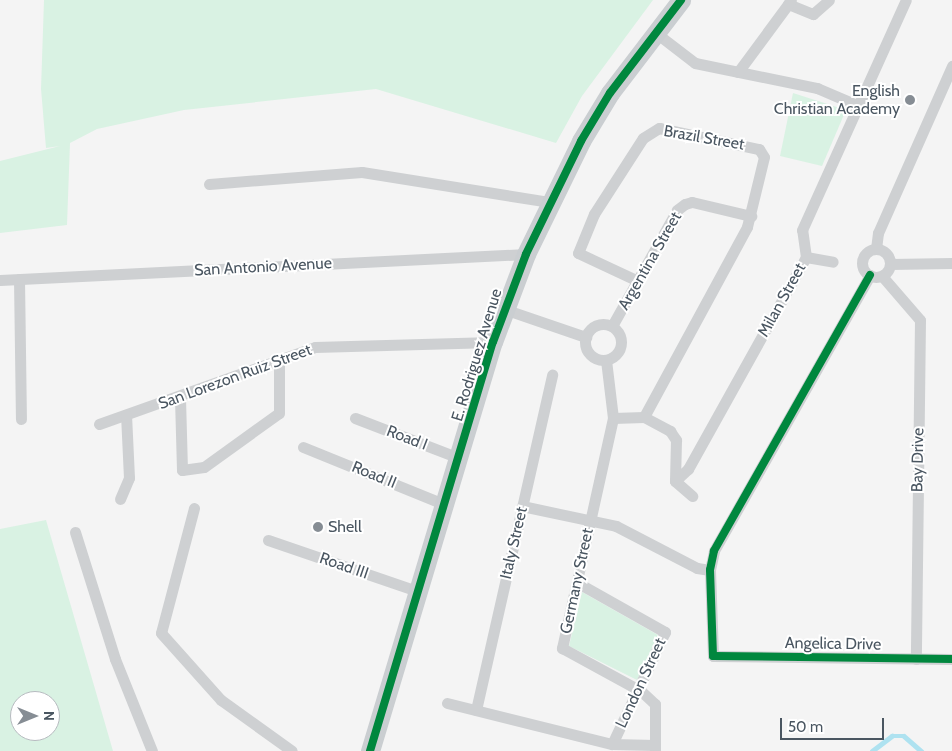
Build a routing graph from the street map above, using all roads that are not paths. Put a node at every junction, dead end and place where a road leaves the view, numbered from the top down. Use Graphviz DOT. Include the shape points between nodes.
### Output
graph roads {
  1 [pos="681,0"];
  2 [pos="828,0"];
  3 [pos="906,0"];
  4 [pos="789,2"];
  5 [pos="656,33"];
  6 [pos="952,66"];
  7 [pos="738,72"];
  8 [pos="859,106"];
  9 [pos="209,184"];
  10 [pos="549,202"];
  11 [pos="751,216"];
  12 [pos="876,249"];
  13 [pos="526,254"];
  14 [pos="806,257"];
  15 [pos="833,262"];
  16 [pos="952,263"];
  17 [pos="890,264"];
  18 [pos="876,276"];
  19 [pos="19,279"];
  20 [pos="0,280"];
  21 [pos="638,281"];
  22 [pos="504,309"];
  23 [pos="612,326"];
  24 [pos="586,337"];
  25 [pos="493,342"];
  26 [pos="606,360"];
  27 [pos="279,361"];
  28 [pos="552,375"];
  29 [pos="180,398"];
  30 [pos="126,415"];
  31 [pos="644,416"];
  32 [pos="355,418"];
  33 [pos="613,418"];
  34 [pos="21,419"];
  35 [pos="99,424"];
  36 [pos="303,447"];
  37 [pos="459,458"];
  38 [pos="675,481"];
  39 [pos="692,496"];
  40 [pos="120,499"];
  41 [pos="446,505"];
  42 [pos="522,506"];
  43 [pos="194,508"];
  44 [pos="590,521"];
  45 [pos="75,532"];
  46 [pos="268,540"];
  47 [pos="710,570"];
  48 [pos="578,583"];
  49 [pos="420,592"];
  50 [pos="916,659"];
  51 [pos="952,660"];
  52 [pos="641,691"];
  53 [pos="447,703"];
  54 [pos="476,710"];
  55 [pos="612,744"];
  56 [pos="655,748"];
  57 [pos="152,751"];
  58 [pos="292,751"];
  59 [pos="370,751"];
  1 -- 5 [label="main road, E. Rodriguez Avenue"];
  2 -- 4 [label="street" via="813,14"];
  3 -- 8 [label="street, Milan Street"];
  4 -- 7 [label="street"];
  5 -- 7 [label="street" via="695,63"];
  5 -- 10 [label="main road, E. Rodriguez Avenue" via="610,93"];
  6 -- 12 [label="street" via="878,233"];
  7 -- 8 [label="street" via="817,88"];
  8 -- 14 [label="street, Milan Street" via="802,230"];
  9 -- 10 [label="street" via="362,172"];
  10 -- 13 [label="main road, E. Rodriguez Avenue"];
  11 -- 21 [label="street, Argentina Street" via="692,202 684,204 677,210"];
  11 -- 21 [label="street, Brazil Street" via="764,157 759,149 652,130 643,138 594,214 578,254"];
  11 -- 31 [label="street, Brazil Street"];
  12 -- 17 [label="street" via="884,252"];
  12 -- 18 [label="street" via="863,259 865,271"];
  13 -- 19 [label="street, San Antonio Avenue"];
  13 -- 22 [label="main road, E. Rodriguez Avenue"];
  14 -- 15 [label="street"];
  14 -- 38 [label="street, Milan Street" via="688,469"];
  16 -- 17 [label="street"];
  17 -- 18 [label="street"];
  18 -- 47 [label="street" via="718,542"];
  18 -- 50 [label="street, Bay Drive" via="920,320"];
  19 -- 20 [label="street, San Antonio Avenue"];
  19 -- 34 [label="street"];
  21 -- 23 [label="street, Argentina Street"];
  22 -- 24 [label="street"];
  22 -- 25 [label="main road, E. Rodriguez Avenue"];
  23 -- 24 [label="street" via="594,327"];
  23 -- 26 [label="street" via="619,333 621,344 618,353"];
  24 -- 26 [label="street" via="590,354"];
  25 -- 27 [label="street, San Lorezon Ruiz Street" via="315,347"];
  25 -- 37 [label="main road, E. Rodriguez Avenue"];
  26 -- 33 [label="street, Germany Street"];
  27 -- 29 [label="street, San Lorezon Ruiz Street"];
  27 -- 29 [label="street" via="279,412 204,467 182,470"];
  28 -- 42 [label="street, Italy Street"];
  29 -- 30 [label="street, San Lorezon Ruiz Street"];
  30 -- 35 [label="street, San Lorezon Ruiz Street"];
  30 -- 40 [label="street" via="129,478"];
  31 -- 33 [label="street"];
  31 -- 38 [label="street" via="670,431 676,440"];
  32 -- 37 [label="street, Road I"];
  33 -- 44 [label="street, Germany Street"];
  36 -- 41 [label="street, Road II"];
  37 -- 41 [label="main road, E. Rodriguez Avenue"];
  38 -- 39 [label="street"];
  41 -- 49 [label="main road, E. Rodriguez Avenue"];
  42 -- 44 [label="street"];
  42 -- 54 [label="street, Italy Street"];
  43 -- 58 [label="street" via="161,633 222,700"];
  44 -- 47 [label="street" via="616,526 697,568"];
  44 -- 48 [label="street, Germany Street"];
  45 -- 57 [label="street" via="115,659"];
  46 -- 49 [label="street, Road III"];
  47 -- 50 [label="street, Angelica Drive" via="713,656"];
  48 -- 52 [label="street, Germany Street" via="562,648"];
  48 -- 52 [label="street, London Street" via="666,632"];
  49 -- 59 [label="main road, E. Rodriguez Avenue"];
  50 -- 51 [label="street, Angelica Drive"];
  52 -- 55 [label="street, London Street"];
  52 -- 56 [label="street, Germany Street" via="655,704"];
  53 -- 54 [label="street"];
  54 -- 55 [label="street"];
  55 -- 56 [label="street"];
}
